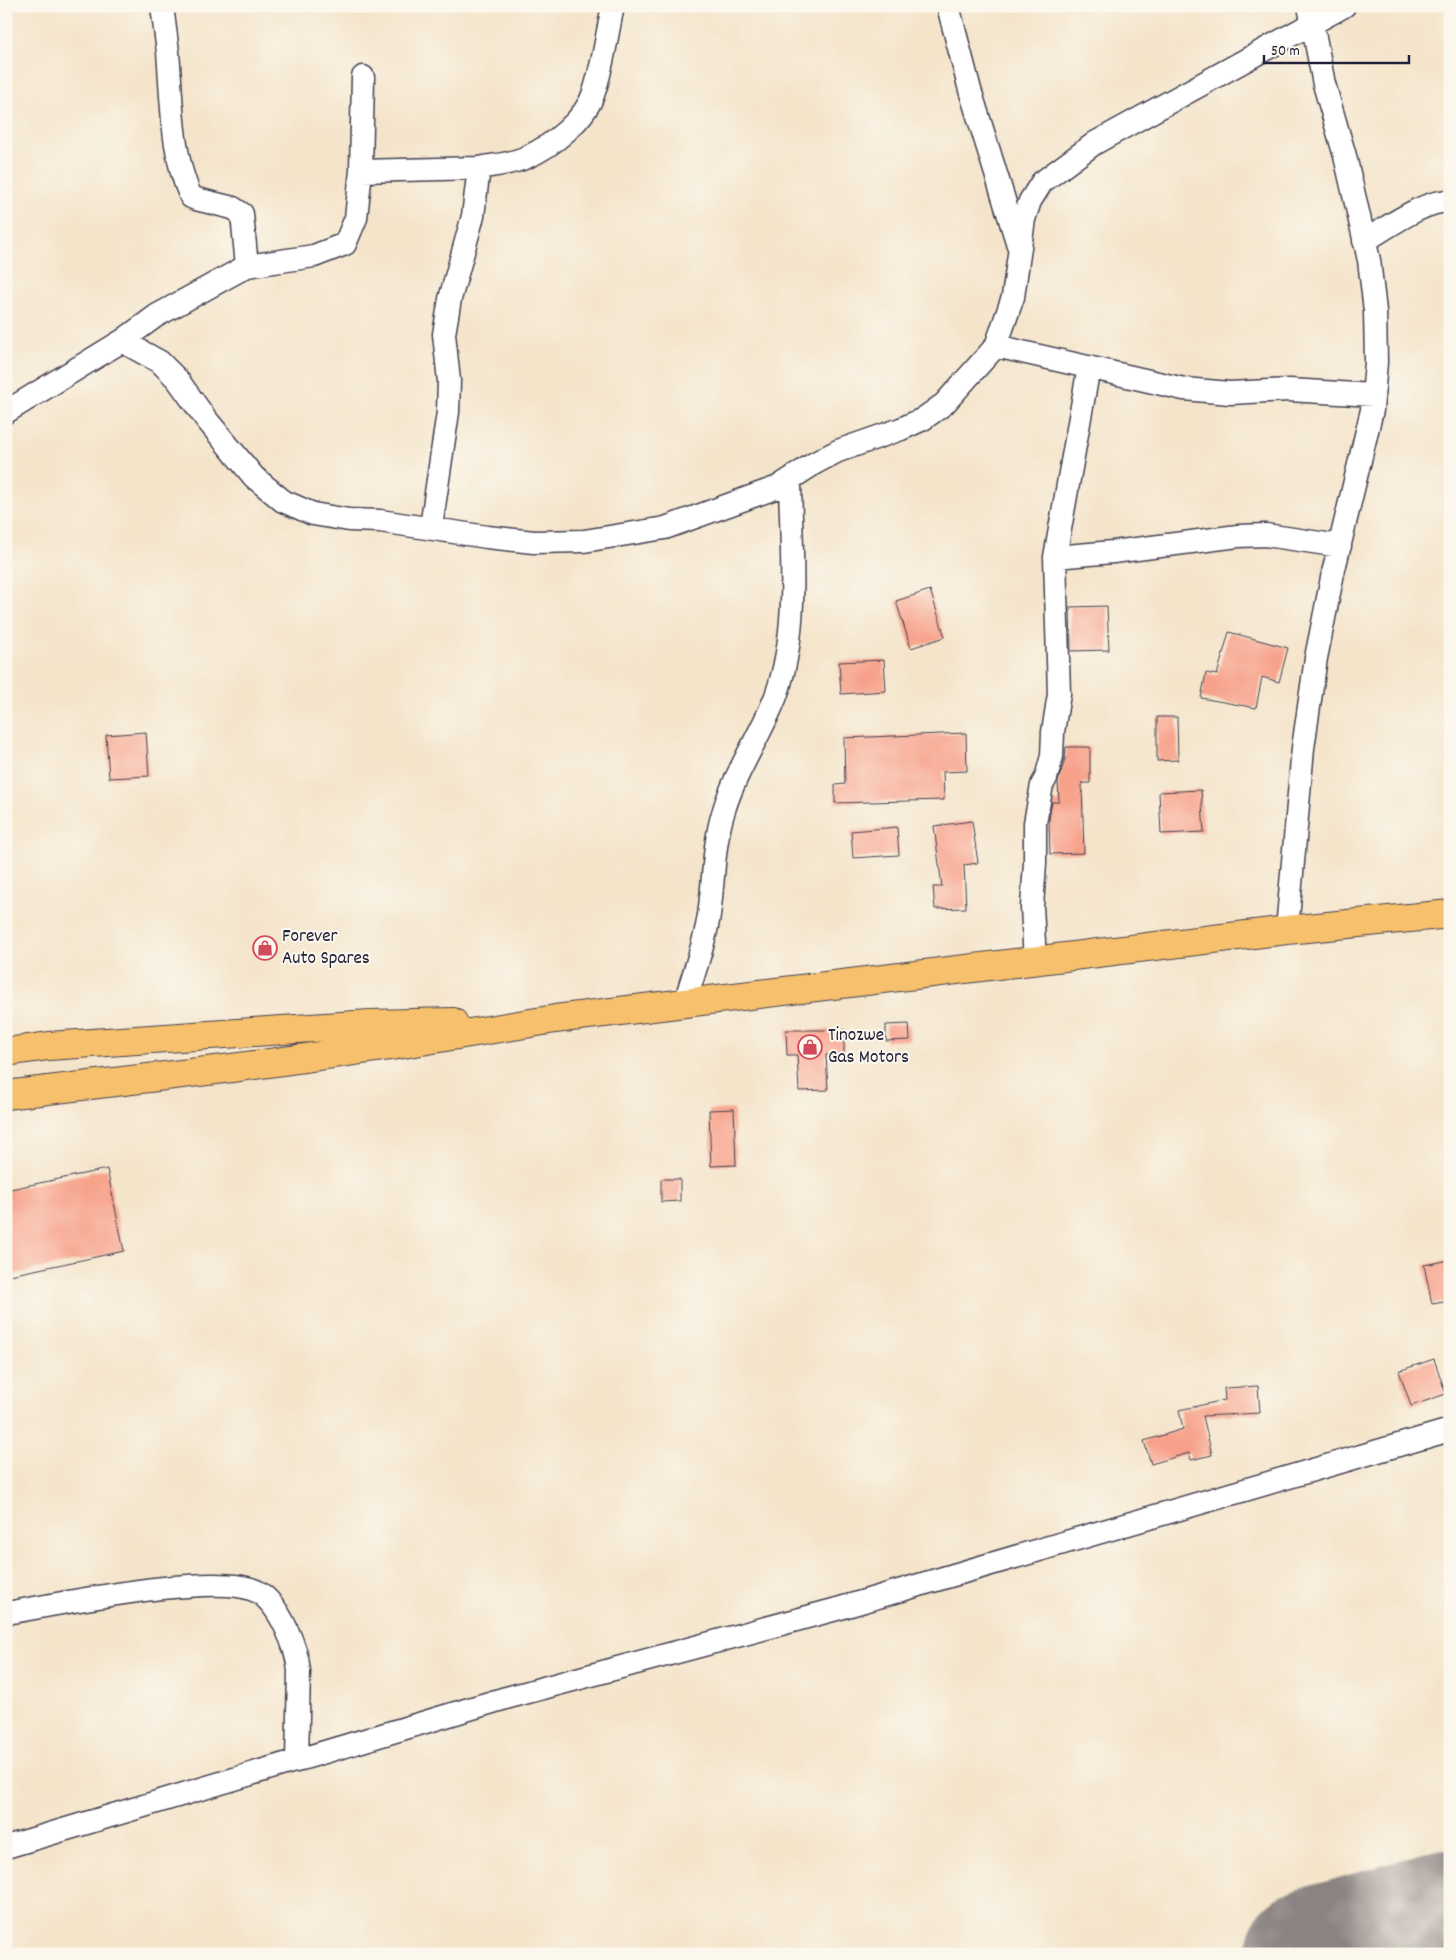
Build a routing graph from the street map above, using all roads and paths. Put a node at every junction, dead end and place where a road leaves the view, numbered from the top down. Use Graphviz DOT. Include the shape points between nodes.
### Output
graph roads {
  1 [pos="162,6"];
  2 [pos="613,6"];
  3 [pos="948,6"];
  4 [pos="1344,6"];
  5 [pos="1310,15"];
  6 [pos="363,77"];
  7 [pos="479,168"];
  8 [pos="361,170"];
  9 [pos="1450,201"];
  10 [pos="1364,241"];
  11 [pos="1020,251"];
  12 [pos="247,266"];
  13 [pos="122,341"];
  14 [pos="996,346"];
  15 [pos="1089,367"];
  16 [pos="1373,395"];
  17 [pos="6,412"];
  18 [pos="790,481"];
  19 [pos="431,528"];
  20 [pos="1340,546"];
  21 [pos="1055,557"];
  22 [pos="1450,914"];
  23 [pos="1287,930"];
  24 [pos="1035,961"];
  25 [pos="685,1003"];
  26 [pos="555,1019"];
  27 [pos="6,1052"];
  28 [pos="6,1095"];
  29 [pos="1450,1430"];
  30 [pos="6,1613"];
  31 [pos="297,1761"];
  32 [pos="6,1847"];
  1 -- 12 [label="street" via="173,123 188,192 196,200 233,208 242,214"];
  2 -- 7 [label="street" via="594,92 586,111 569,128 526,158"];
  3 -- 11 [label="street" via="970,90"];
  4 -- 5 [label="street"];
  5 -- 10 [label="street"];
  5 -- 11 [label="street" via="1095,143 1042,182 1024,219"];
  6 -- 8 [label="street"];
  7 -- 8 [label="street"];
  7 -- 19 [label="street" via="473,216 450,299 444,334 449,381 448,412"];
  8 -- 12 [label="street" via="356,218 344,244 314,256"];
  9 -- 10 [label="street" via="1423,207"];
  10 -- 16 [label="street" via="1375,311"];
  11 -- 14 [label="street" via="1013,298"];
  12 -- 13 [label="street" via="156,316"];
  13 -- 17 [label="street"];
  13 -- 19 [label="street" via="160,362 254,477 283,501 322,516"];
  14 -- 15 [label="street"];
  14 -- 18 [label="street" via="944,404 923,419 838,451"];
  15 -- 16 [label="street" via="1211,392 1289,390"];
  15 -- 21 [label="street"];
  16 -- 20 [label="street"];
  18 -- 19 [label="street" via="665,528 584,541 534,542"];
  18 -- 25 [label="street" via="791,607 785,663 775,696 724,809 717,836 709,918"];
  20 -- 21 [label="street" via="1266,535 1238,536"];
  20 -- 23 [label="street" via="1316,658 1303,748"];
  21 -- 24 [label="street" via="1059,694 1052,756 1042,785 1035,823 1032,907"];
  22 -- 23 [label="highway"];
  23 -- 24 [label="highway"];
  24 -- 25 [label="highway"];
  25 -- 26 [label="highway"];
  26 -- 27 [label="highway" via="370,1024 49,1046"];
  26 -- 28 [label="highway" via="241,1067"];
  29 -- 31 [label="street" via="836,1609 506,1698"];
  30 -- 31 [label="street" via="179,1587 241,1585 259,1592 271,1603 298,1656"];
  31 -- 32 [label="street"];
}
